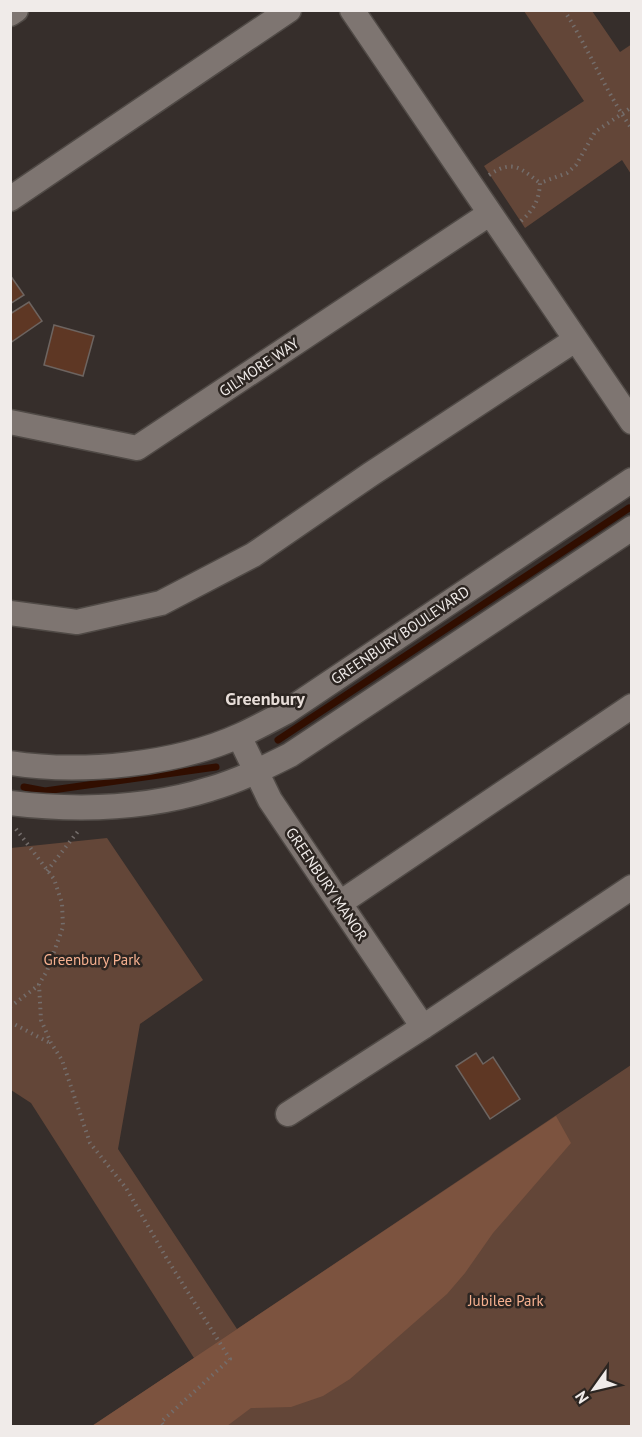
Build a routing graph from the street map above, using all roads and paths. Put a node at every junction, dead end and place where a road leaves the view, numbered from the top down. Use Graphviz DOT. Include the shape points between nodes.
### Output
graph roads {
  1 [pos="16,10"];
  2 [pos="289,10"];
  3 [pos="352,10"];
  4 [pos="564,10"];
  5 [pos="10,14"];
  6 [pos="632,107"];
  7 [pos="621,113"];
  8 [pos="632,129"];
  9 [pos="486,176"];
  10 [pos="540,183"];
  11 [pos="10,199"];
  12 [pos="489,214"];
  13 [pos="518,223"];
  14 [pos="575,340"];
  15 [pos="10,422"];
  16 [pos="632,422"];
  17 [pos="632,480"];
  18 [pos="632,528"];
  19 [pos="10,613"];
  20 [pos="632,706"];
  21 [pos="239,736"];
  22 [pos="10,763"];
  23 [pos="255,772"];
  24 [pos="10,803"];
  25 [pos="16,829"];
  26 [pos="79,830"];
  27 [pos="47,871"];
  28 [pos="632,887"];
  29 [pos="340,903"];
  30 [pos="39,984"];
  31 [pos="10,1007"];
  32 [pos="10,1022"];
  33 [pos="423,1027"];
  34 [pos="51,1043"];
  35 [pos="288,1114"];
  36 [pos="164,1426"];
  1 -- 5 [label="street"];
  2 -- 11 [label="street"];
  3 -- 12 [label="street"];
  4 -- 7 [label="path"];
  6 -- 7 [label="path"];
  7 -- 8 [label="path"];
  7 -- 10 [label="path" via="596,132 567,173"];
  9 -- 10 [label="path" via="515,166"];
  10 -- 13 [label="path" via="536,207"];
  12 -- 14 [label="street"];
  12 -- 15 [label="street, GILMORE WAY" via="137,448"];
  14 -- 16 [label="street"];
  14 -- 19 [label="street" via="253,555 160,603 77,622"];
  17 -- 21 [label="street, GREENBURY BOULEVARD" via="286,712"];
  18 -- 23 [label="street" via="290,755"];
  20 -- 29 [label="street"];
  21 -- 22 [label="street, GREENBURY BOULEVARD" via="191,752 105,768"];
  21 -- 23 [label="street, GREENBURY MANOR"];
  23 -- 24 [label="street" via="210,789 122,806"];
  23 -- 29 [label="street, GREENBURY MANOR"];
  25 -- 27 [label="path"];
  26 -- 27 [label="path"];
  27 -- 30 [label="path" via="62,903 63,927 48,971"];
  28 -- 33 [label="street"];
  29 -- 33 [label="street, GREENBURY MANOR"];
  30 -- 31 [label="path"];
  30 -- 34 [label="path" via="41,1020"];
  32 -- 34 [label="path"];
  33 -- 35 [label="street"];
  34 -- 36 [label="path" via="62,1060 90,1143 126,1188 230,1359 161,1422"];
}
